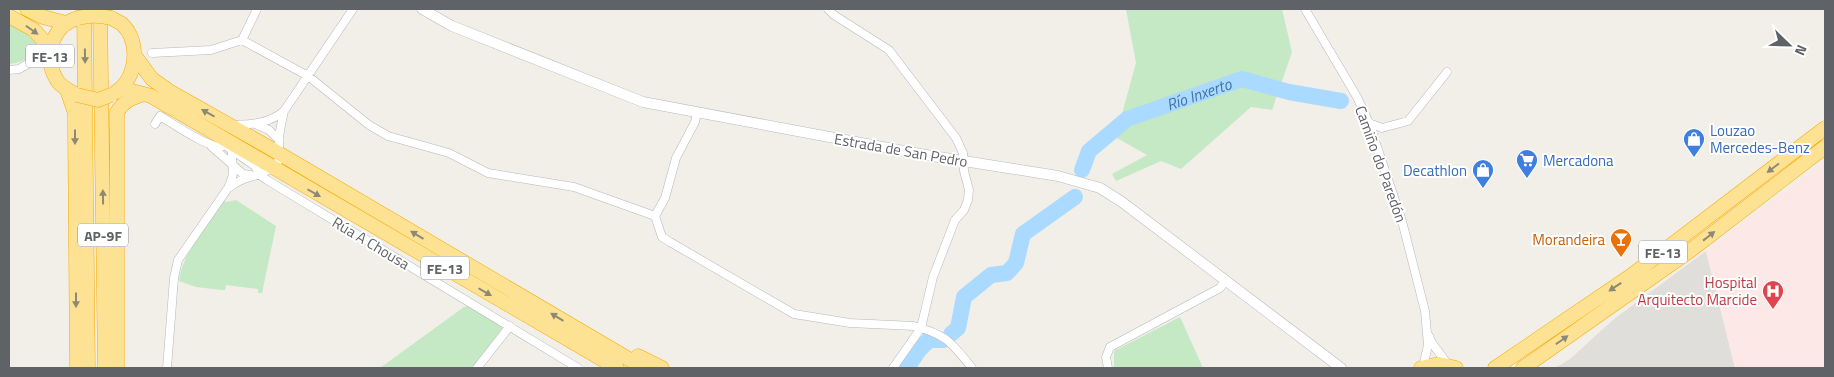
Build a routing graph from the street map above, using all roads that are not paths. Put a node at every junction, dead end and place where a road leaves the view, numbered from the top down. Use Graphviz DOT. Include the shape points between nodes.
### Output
graph roads {
  1 [pos="52,9"];
  2 [pos="100,9"];
  3 [pos="258,9"];
  4 [pos="353,9"];
  5 [pos="422,9"];
  6 [pos="828,9"];
  7 [pos="1305,9"];
  8 [pos="31,11"];
  9 [pos="9,16"];
  10 [pos="73,16"];
  11 [pos="117,17"];
  12 [pos="242,40"];
  13 [pos="50,50"];
  14 [pos="152,53"];
  15 [pos="135,56"];
  16 [pos="28,65"];
  17 [pos="52,68"];
  18 [pos="9,72"];
  19 [pos="1447,72"];
  20 [pos="308,76"];
  21 [pos="113,94"];
  22 [pos="144,94"];
  23 [pos="77,96"];
  24 [pos="284,110"];
  25 [pos="117,112"];
  26 [pos="697,113"];
  27 [pos="1369,123"];
  28 [pos="155,124"];
  29 [pos="254,124"];
  30 [pos="230,125"];
  31 [pos="1825,128"];
  32 [pos="279,140"];
  33 [pos="222,145"];
  34 [pos="1825,147"];
  35 [pos="280,154"];
  36 [pos="964,162"];
  37 [pos="234,164"];
  38 [pos="262,173"];
  39 [pos="228,188"];
  40 [pos="655,216"];
  41 [pos="1226,280"];
  42 [pos="510,326"];
  43 [pos="921,328"];
  44 [pos="1427,332"];
  45 [pos="587,335"];
  46 [pos="1452,367"];
  47 [pos="77,368"];
  48 [pos="88,368"];
  49 [pos="105,368"];
  50 [pos="117,368"];
  51 [pos="167,368"];
  52 [pos="477,368"];
  53 [pos="578,368"];
  54 [pos="617,368"];
  55 [pos="644,368"];
  56 [pos="662,368"];
  57 [pos="893,368"];
  58 [pos="972,368"];
  59 [pos="1108,368"];
  60 [pos="1341,368"];
  61 [pos="1422,368"];
  62 [pos="1495,368"];
  63 [pos="1522,368"];
  1 -- 8 [label="highway"];
  2 -- 21 [label="highway, AP-9F"];
  3 -- 12 [label="street"];
  4 -- 20 [label="street"];
  5 -- 26 [label="street, Estrada de San Pedro" via="452,26 643,102"];
  6 -- 36 [label="street" via="889,50 956,138"];
  7 -- 27 [label="street, Camiño do Paredón"];
  8 -- 10 [label="highway"];
  9 -- 13 [label="highway, one-way" via="34,30"];
  10 -- 11 [label="highway, FE-13, bridge"];
  10 -- 13 [label="highway, FE-13" via="54,39"];
  10 -- 23 [label="highway, AP-9F, one-way"];
  11 -- 15 [label="highway, FE-13" via="131,38"];
  12 -- 14 [label="street" via="211,50"];
  12 -- 20 [label="street"];
  13 -- 16 [label="street"];
  13 -- 17 [label="highway, FE-13"];
  15 -- 21 [label="highway" via="132,68"];
  30 -- 15 [label="highway, FE-13, one-way" via="152,80"];
  16 -- 17 [label="street" via="46,64"];
  16 -- 18 [label="street"];
  17 -- 23 [label="highway, FE-13" via="60,84"];
  19 -- 27 [label="street" via="1408,122 1382,128"];
  20 -- 24 [label="street"];
  20 -- 40 [label="street" via="369,125 388,136 449,153 488,173 574,187"];
  21 -- 22 [label="highway, FE-13"];
  21 -- 23 [label="highway, FE-13, bridge" via="98,100"];
  21 -- 25 [label="highway"];
  49 -- 21 [label="highway, AP-9F, one-way"];
  22 -- 25 [label="highway" via="129,98"];
  22 -- 33 [label="highway, FE-13"];
  23 -- 47 [label="highway, one-way"];
  23 -- 48 [label="highway, AP-9F"];
  24 -- 29 [label="street" via="275,118"];
  24 -- 32 [label="street"];
  25 -- 50 [label="highway"];
  26 -- 36 [label="street, Estrada de San Pedro"];
  26 -- 40 [label="street"];
  27 -- 44 [label="street, Camiño do Paredón" via="1402,221 1425,311"];
  28 -- 33 [label="street, Rúa A Chousa" via="160,116"];
  29 -- 30 [label="street"];
  29 -- 32 [label="street" via="269,130"];
  30 -- 35 [label="highway, FE-13"];
  31 -- 62 [label="highway, FE-13, one-way" via="1632,275"];
  32 -- 35 [label="street"];
  33 -- 37 [label="street, Rúa A Chousa"];
  33 -- 37 [label="street"];
  33 -- 38 [label="highway, FE-13"];
  63 -- 34 [label="highway, FE-13, one-way" via="1691,250"];
  35 -- 38 [label="street" via="278,162"];
  45 -- 35 [label="highway, FE-13, one-way"];
  36 -- 41 [label="street, Estrada de San Pedro" via="1058,176 1100,188"];
  36 -- 43 [label="street" via="968,200 955,220 933,277"];
  37 -- 38 [label="street, Rúa A Chousa" via="243,174"];
  37 -- 39 [label="street"];
  38 -- 39 [label="street" via="239,180"];
  38 -- 42 [label="street, Rúa A Chousa" via="267,180"];
  38 -- 54 [label="highway, FE-13, one-way"];
  39 -- 51 [label="street" via="178,260"];
  40 -- 43 [label="street" via="662,237 794,314 850,323"];
  41 -- 59 [label="street" via="1220,288 1110,347 1106,357"];
  41 -- 60 [label="street, Estrada de San Pedro"];
  42 -- 52 [label="street"];
  42 -- 53 [label="street, Rúa A Chousa"];
  43 -- 57 [label="street"];
  43 -- 58 [label="street" via="943,336"];
  44 -- 46 [label="street"];
  44 -- 61 [label="street" via="1428,345"];
  45 -- 55 [label="highway, FE-13"];
  45 -- 56 [label="highway"];
  46 -- 61 [label="highway" via="1439,364"];
}
